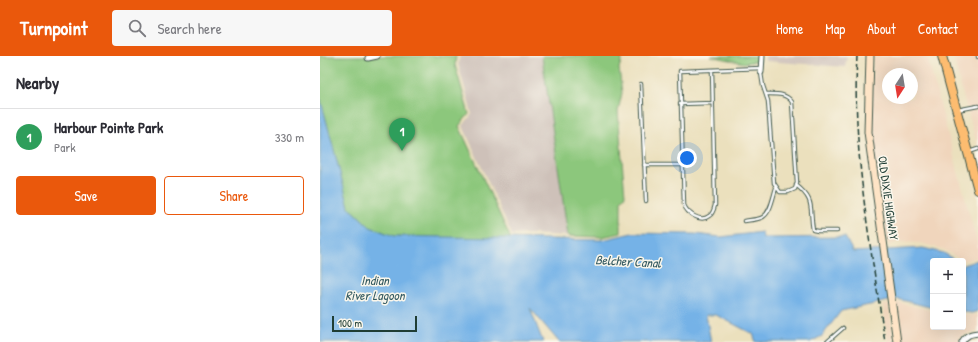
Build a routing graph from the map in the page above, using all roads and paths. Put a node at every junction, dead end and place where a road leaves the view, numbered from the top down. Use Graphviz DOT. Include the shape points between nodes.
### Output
graph roads {
  1 [pos="377,56"];
  2 [pos="762,56"];
  3 [pos="870,56"];
  4 [pos="942,56"];
  5 [pos="368,58"];
  6 [pos="712,70"];
  7 [pos="761,70"];
  8 [pos="641,84"];
  9 [pos="766,94"];
  10 [pos="713,103"];
  11 [pos="680,104"];
  12 [pos="978,106"];
  13 [pos="957,110"];
  14 [pos="978,149"];
  15 [pos="968,153"];
  16 [pos="644,165"];
  17 [pos="682,165"];
  18 [pos="796,185"];
  19 [pos="978,186"];
  20 [pos="776,188"];
  21 [pos="646,201"];
  22 [pos="744,221"];
  23 [pos="837,231"];
  24 [pos="843,328"];
  25 [pos="978,333"];
  26 [pos="827,342"];
  27 [pos="897,342"];
  28 [pos="962,342"];
  1 -- 5 [label="street"];
  2 -- 7 [label="street"];
  3 -- 27 [label="street, OLD DIXIE HIGHWAY" via="868,132"];
  4 -- 13 [label="main road"];
  6 -- 7 [label="lane"];
  6 -- 10 [label="lane"];
  6 -- 11 [label="lane" via="680,71"];
  7 -- 9 [label="lane"];
  8 -- 16 [label="lane"];
  9 -- 18 [label="lane" via="784,95 792,102"];
  9 -- 20 [label="lane"];
  10 -- 11 [label="lane"];
  10 -- 17 [label="lane" via="715,204 710,216 706,218 698,218 687,211 684,205"];
  11 -- 17 [label="lane"];
  12 -- 13 [label="lane"];
  13 -- 15 [label="main road"];
  14 -- 15 [label="lane"];
  15 -- 19 [label="main road"];
  16 -- 17 [label="lane"];
  16 -- 21 [label="lane"];
  18 -- 20 [label="lane" via="795,189 788,192 780,192"];
  18 -- 23 [label="lane" via="808,196 813,230"];
  20 -- 22 [label="lane" via="769,210 764,216"];
  24 -- 26 [label="lane"];
  25 -- 28 [label="street" via="970,334"];
}
